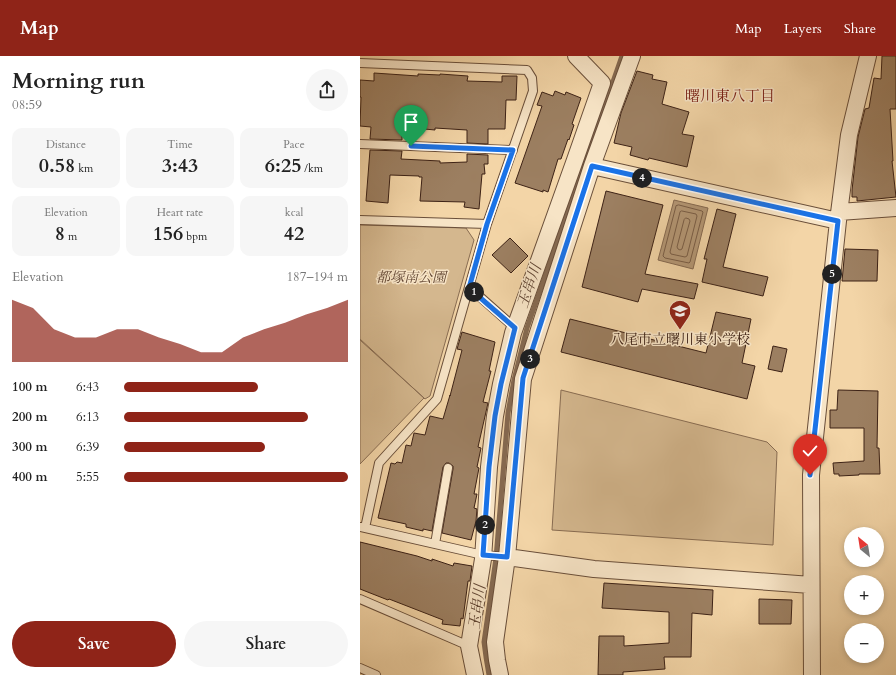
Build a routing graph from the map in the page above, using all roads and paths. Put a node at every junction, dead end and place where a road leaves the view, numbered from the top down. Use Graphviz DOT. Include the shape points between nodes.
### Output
graph roads {
  1 [pos="576,56"];
  2 [pos="632,56"];
  3 [pos="868,56"];
  4 [pos="360,63"];
  5 [pos="360,144"];
  6 [pos="513,150"];
  7 [pos="592,166"];
  8 [pos="896,208"];
  9 [pos="839,217"];
  10 [pos="360,220"];
  11 [pos="487,224"];
  12 [pos="469,288"];
  13 [pos="515,328"];
  14 [pos="448,468"];
  15 [pos="362,528"];
  16 [pos="435,544"];
  17 [pos="483,555"];
  18 [pos="507,557"];
  19 [pos="811,585"];
  20 [pos="360,599"];
  21 [pos="469,646"];
  22 [pos="360,668"];
  23 [pos="376,675"];
  24 [pos="475,675"];
  25 [pos="500,675"];
  26 [pos="812,675"];
  1 -- 13 [label="street" via="602,82"];
  2 -- 7 [label="street"];
  3 -- 9 [label="street" via="849,135"];
  4 -- 6 [label="lane" via="527,70 532,78 534,91"];
  5 -- 6 [label="lane"];
  6 -- 11 [label="lane"];
  7 -- 9 [label="street"];
  7 -- 18 [label="street" via="523,378"];
  8 -- 9 [label="street"];
  9 -- 19 [label="street" via="810,475"];
  10 -- 11 [label="lane"];
  11 -- 12 [label="lane"];
  12 -- 13 [label="lane"];
  12 -- 15 [label="lane" via="437,399 379,463"];
  13 -- 17 [label="street" via="495,416"];
  14 -- 16 [label="lane"];
  15 -- 16 [label="lane"];
  16 -- 17 [label="lane"];
  17 -- 18 [label="lane"];
  17 -- 21 [label="street"];
  18 -- 19 [label="street" via="594,570"];
  18 -- 25 [label="street" via="495,642"];
  19 -- 26 [label="street"];
  20 -- 21 [label="lane"];
  21 -- 24 [label="street"];
  22 -- 23 [label="lane"];
}
